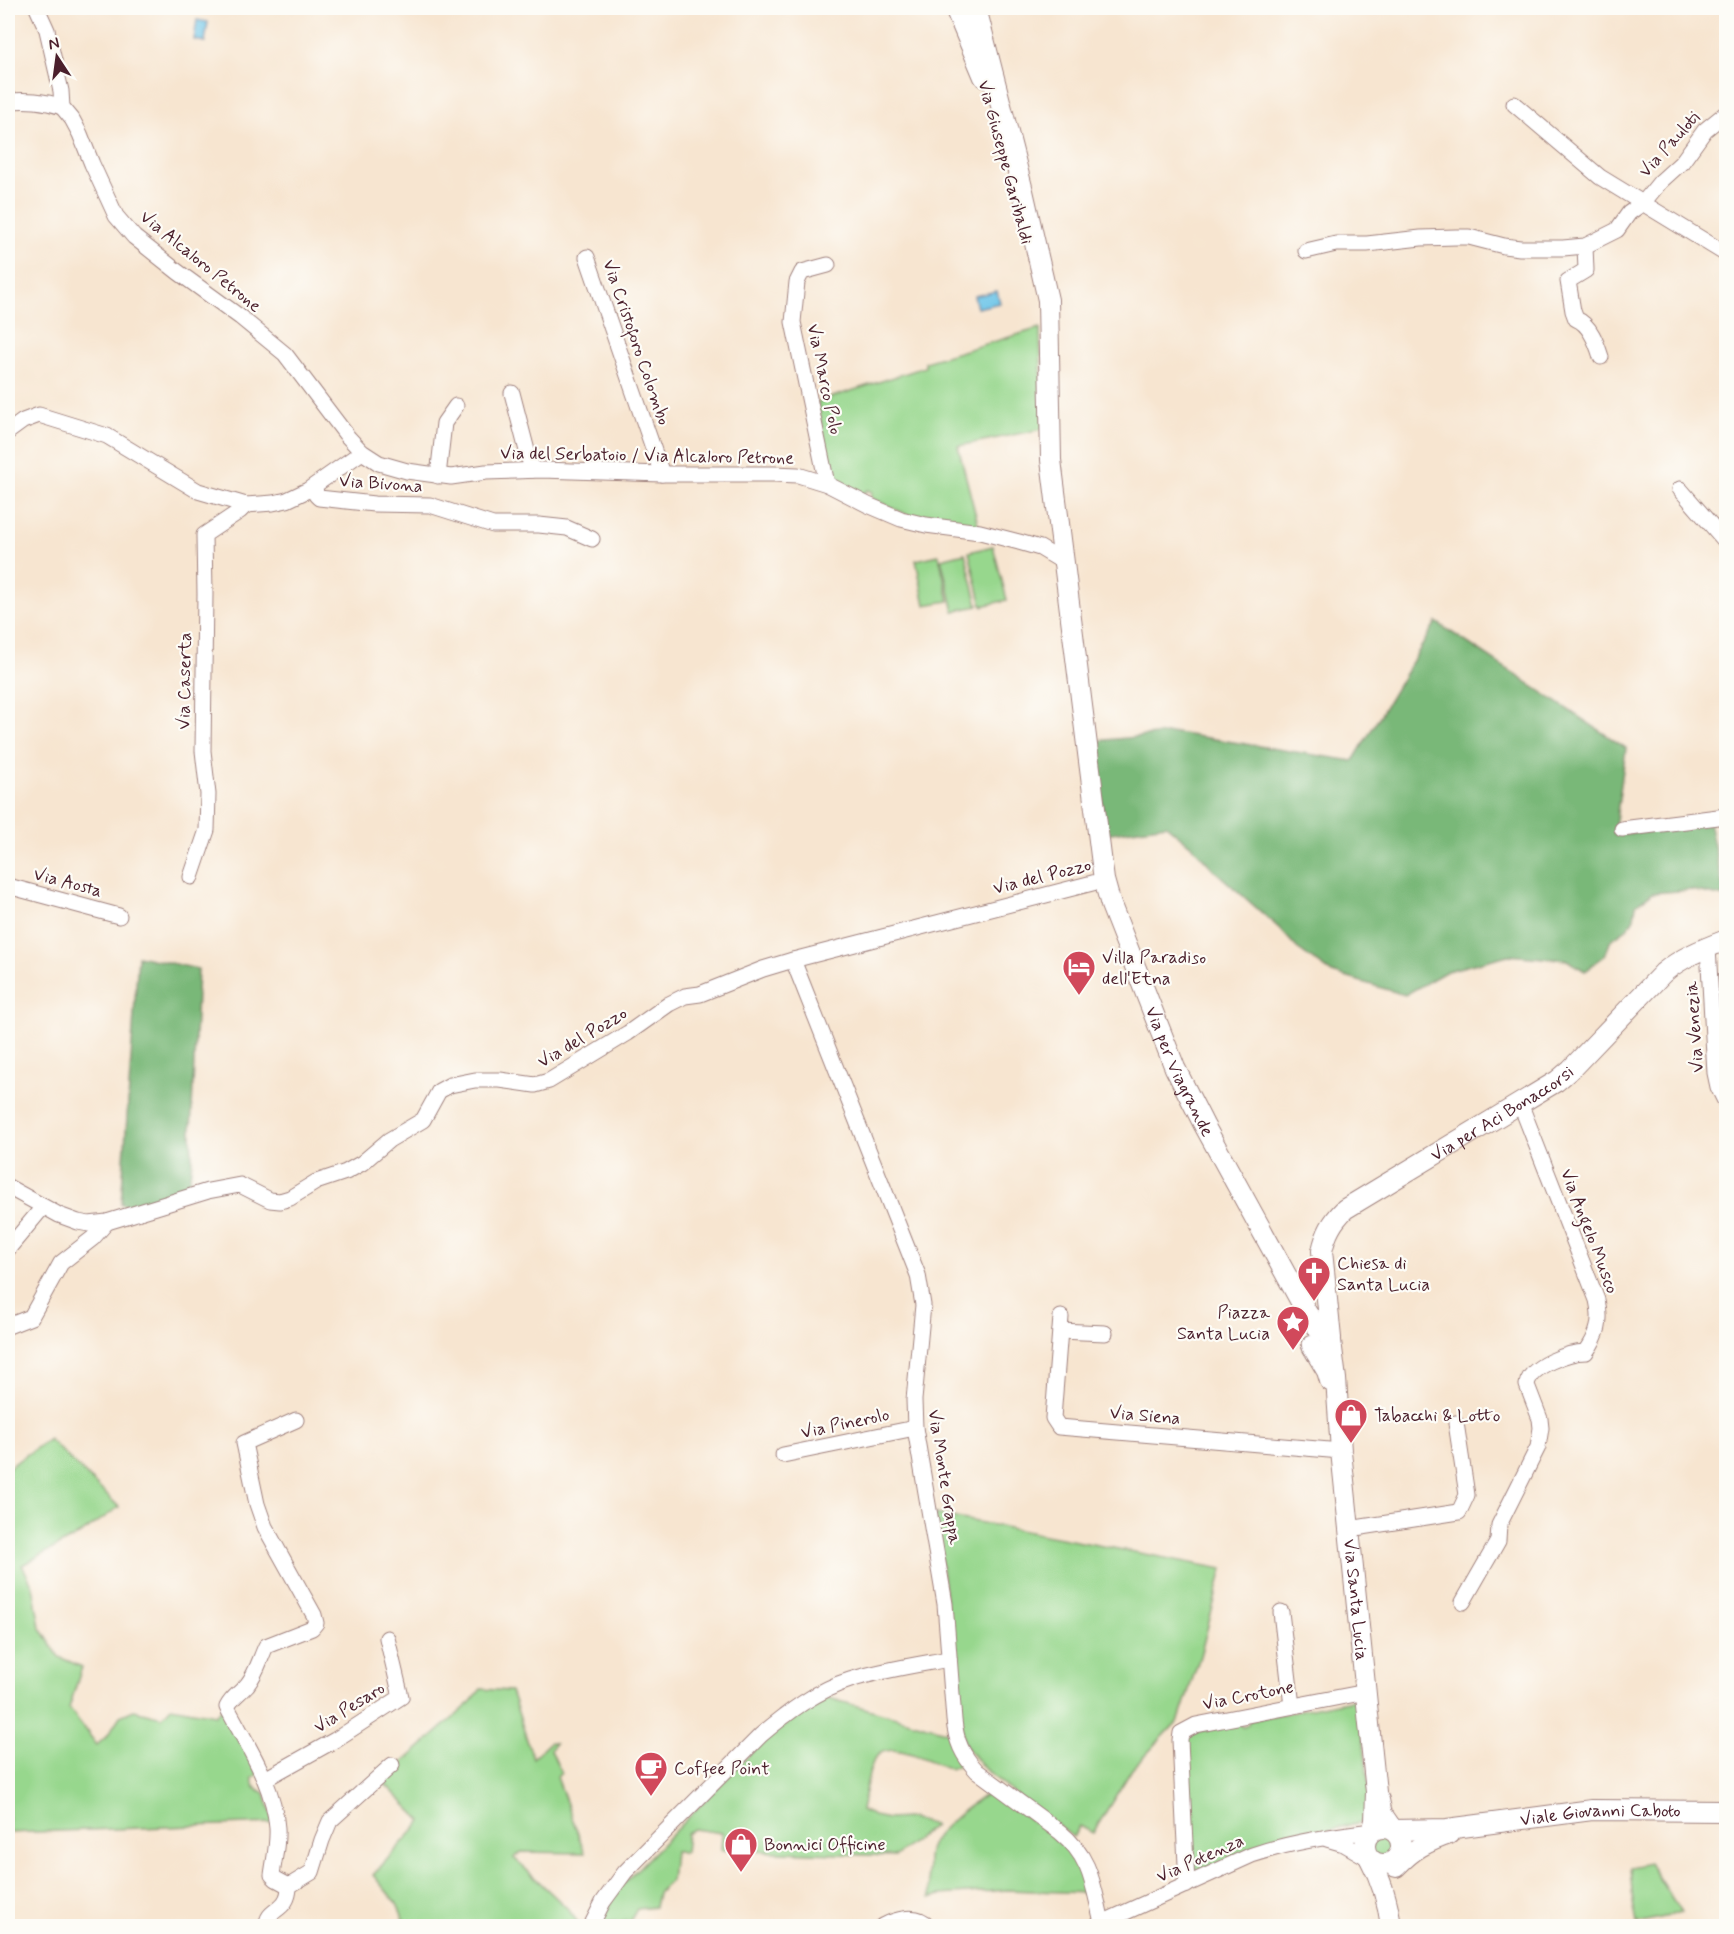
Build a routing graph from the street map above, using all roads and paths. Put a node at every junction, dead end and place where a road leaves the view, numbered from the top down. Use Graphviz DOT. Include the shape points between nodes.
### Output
graph roads {
  1 [pos="37,8"];
  2 [pos="955,8"];
  3 [pos="976,8"];
  4 [pos="8,101"];
  5 [pos="1514,104"];
  6 [pos="62,107"];
  7 [pos="1726,113"];
  8 [pos="1643,203"];
  9 [pos="1585,246"];
  10 [pos="1306,250"];
  11 [pos="1726,254"];
  12 [pos="587,257"];
  13 [pos="828,265"];
  14 [pos="1049,319"];
  15 [pos="1602,357"];
  16 [pos="512,393"];
  17 [pos="456,406"];
  18 [pos="8,432"];
  19 [pos="362,452"];
  20 [pos="532,470"];
  21 [pos="662,474"];
  22 [pos="438,476"];
  23 [pos="827,484"];
  24 [pos="315,486"];
  25 [pos="1680,489"];
  26 [pos="246,505"];
  27 [pos="592,538"];
  28 [pos="1726,542"];
  29 [pos="1065,563"];
  30 [pos="1087,742"];
  31 [pos="1726,816"];
  32 [pos="1622,829"];
  33 [pos="191,877"];
  34 [pos="1104,880"];
  35 [pos="8,886"];
  36 [pos="119,916"];
  37 [pos="1717,943"];
  38 [pos="793,960"];
  39 [pos="1520,1103"];
  40 [pos="1726,1103"];
  41 [pos="8,1187"];
  42 [pos="43,1207"];
  43 [pos="107,1222"];
  44 [pos="8,1249"];
  45 [pos="8,1326"];
  46 [pos="1105,1333"];
  47 [pos="1322,1337"];
  48 [pos="296,1420"];
  49 [pos="1456,1423"];
  50 [pos="915,1428"];
  51 [pos="1341,1451"];
  52 [pos="783,1455"];
  53 [pos="1349,1529"];
  54 [pos="1463,1602"];
  55 [pos="1281,1612"];
  56 [pos="387,1638"];
  57 [pos="949,1659"];
  58 [pos="1366,1692"];
  59 [pos="1292,1706"];
  60 [pos="392,1766"];
  61 [pos="265,1779"];
  62 [pos="1376,1792"];
  63 [pos="1726,1811"];
  64 [pos="1475,1825"];
  65 [pos="1393,1830"];
  66 [pos="1372,1831"];
  67 [pos="1318,1838"];
  68 [pos="1370,1859"];
  69 [pos="1400,1860"];
  70 [pos="1188,1885"];
  71 [pos="289,1886"];
  72 [pos="1388,1906"];
  73 [pos="1100,1925"];
  74 [pos="267,1926"];
  75 [pos="591,1926"];
  76 [pos="883,1926"];
  77 [pos="928,1926"];
  78 [pos="1391,1926"];
  1 -- 6 [label="street, Via Alcaloro Petrone" via="47,30"];
  2 -- 14 [label="main road, Via Giuseppe Garibaldi" via="987,83"];
  3 -- 14 [label="main road, Via Giuseppe Garibaldi" via="1023,191"];
  4 -- 6 [label="street" via="48,102"];
  5 -- 8 [label="street" via="1579,161"];
  6 -- 19 [label="street, Via Alcaloro Petrone" via="80,134 116,216 134,237 285,354"];
  7 -- 8 [label="street, Via Pauloti" via="1705,130 1682,162"];
  8 -- 9 [label="street, Via Pauloti" via="1629,213 1617,230"];
  8 -- 11 [label="street"];
  9 -- 10 [label="street" via="1520,248 1456,237 1336,244"];
  9 -- 15 [label="street" via="1586,270 1568,281 1576,319 1587,327"];
  12 -- 21 [label="street, Via Cristoforo Colombo"];
  13 -- 23 [label="street, Via Marco Polo" via="802,272 796,282 793,322"];
  14 -- 29 [label="main road, Via Giuseppe Garibaldi" via="1052,460"];
  16 -- 20 [label="street"];
  17 -- 22 [label="street" via="444,423"];
  18 -- 26 [label="street" via="39,414 107,436 198,490"];
  19 -- 22 [label="street, Via del Serbatoio / Via Alcaloro Petrone" via="407,471"];
  19 -- 24 [label="street"];
  20 -- 21 [label="street, Via del Serbatoio / Via Alcaloro Petrone"];
  20 -- 22 [label="street, Via del Serbatoio / Via Alcaloro Petrone"];
  21 -- 23 [label="street, Via del Serbatoio / Via Alcaloro Petrone" via="774,474"];
  23 -- 29 [label="street, Via del Serbatoio / Via Alcaloro Petrone" via="901,519 1019,542 1040,548"];
  24 -- 26 [label="street" via="286,500"];
  24 -- 27 [label="street, Via Bivona" via="319,498 430,505 493,525 567,528"];
  25 -- 28 [label="street"];
  26 -- 33 [label="street, Via Caserta" via="204,535 203,751 207,830"];
  29 -- 30 [label="main road, Via Giuseppe Garibaldi"];
  30 -- 34 [label="main road, Via per Viagrande"];
  31 -- 32 [label="street"];
  34 -- 38 [label="street, Via del Pozzo"];
  34 -- 47 [label="main road, Via per Viagrande" via="1175,1068"];
  35 -- 36 [label="street, Via Aosta"];
  37 -- 39 [label="main road, Via per Aci Bonaccorsi" via="1676,962 1571,1069"];
  37 -- 40 [label="street, Via Venezia" via="1715,1073"];
  38 -- 43 [label="street, Via del Pozzo" via="685,996 549,1081 536,1085 475,1080 450,1085 440,1091 423,1120 415,1126 388,1140 356,1167 316,1182 290,1198 270,1200 240,1185"];
  38 -- 50 [label="street, Via Monte Grappa" via="918,1275 923,1305"];
  39 -- 47 [label="main road, Via per Aci Bonaccorsi" via="1345,1209 1334,1220 1322,1251 1328,1307"];
  39 -- 54 [label="street, Via Angelo Musco" via="1597,1300 1600,1324 1586,1352 1562,1355 1527,1379 1540,1419 1538,1447 1500,1525 1498,1541"];
  41 -- 42 [label="street, Via del Pozzo"];
  42 -- 43 [label="street, Via del Pozzo" via="78,1222"];
  42 -- 44 [label="street"];
  43 -- 45 [label="street" via="61,1263 31,1317"];
  46 -- 51 [label="street, Via Siena" via="1060,1324 1053,1418 1059,1427"];
  47 -- 51 [label="main road, Via Santa Lucia" via="1337,1407"];
  48 -- 61 [label="street" via="244,1443 265,1527 316,1623 266,1646 246,1686 227,1707"];
  49 -- 53 [label="street" via="1467,1496 1459,1512"];
  50 -- 52 [label="street, Via Pinerolo"];
  50 -- 57 [label="street, Via Monte Grappa" via="945,1604"];
  51 -- 53 [label="main road, Via Santa Lucia"];
  53 -- 58 [label="main road, Via Santa Lucia"];
  55 -- 59 [label="street"];
  56 -- 61 [label="street, Via Pesaro" via="401,1697"];
  57 -- 73 [label="street, Via Monte Grappa" via="955,1734 966,1760 1075,1846 1093,1877"];
  57 -- 75 [label="street" via="848,1680 780,1719 625,1872"];
  58 -- 59 [label="street, Via Crotone"];
  58 -- 62 [label="main road, Via Santa Lucia"];
  59 -- 70 [label="street, Via Crotone" via="1196,1725 1181,1733"];
  60 -- 71 [label="street" via="330,1821 312,1872"];
  61 -- 71 [label="street" via="277,1828 272,1875"];
  62 -- 65 [label="main road" via="1382,1814"];
  62 -- 66 [label="main road"];
  63 -- 64 [label="main road, Viale Giovanni Caboto" via="1592,1810"];
  64 -- 65 [label="main road"];
  64 -- 69 [label="main road" via="1434,1840"];
  65 -- 66 [label="main road" via="1382,1827"];
  65 -- 69 [label="main road" via="1401,1846"];
  66 -- 67 [label="street, Via Potenza"];
  66 -- 68 [label="main road" via="1364,1844"];
  67 -- 68 [label="street" via="1344,1844"];
  67 -- 70 [label="street, Via Potenza" via="1252,1855"];
  68 -- 69 [label="main road" via="1381,1864"];
  68 -- 72 [label="main road"];
  69 -- 72 [label="main road" via="1388,1886"];
  70 -- 73 [label="street, Via Potenza"];
  71 -- 74 [label="street" via="286,1902 270,1915"];
  72 -- 78 [label="main road"];
  76 -- 77 [label="street" via="914,1918"];
}
